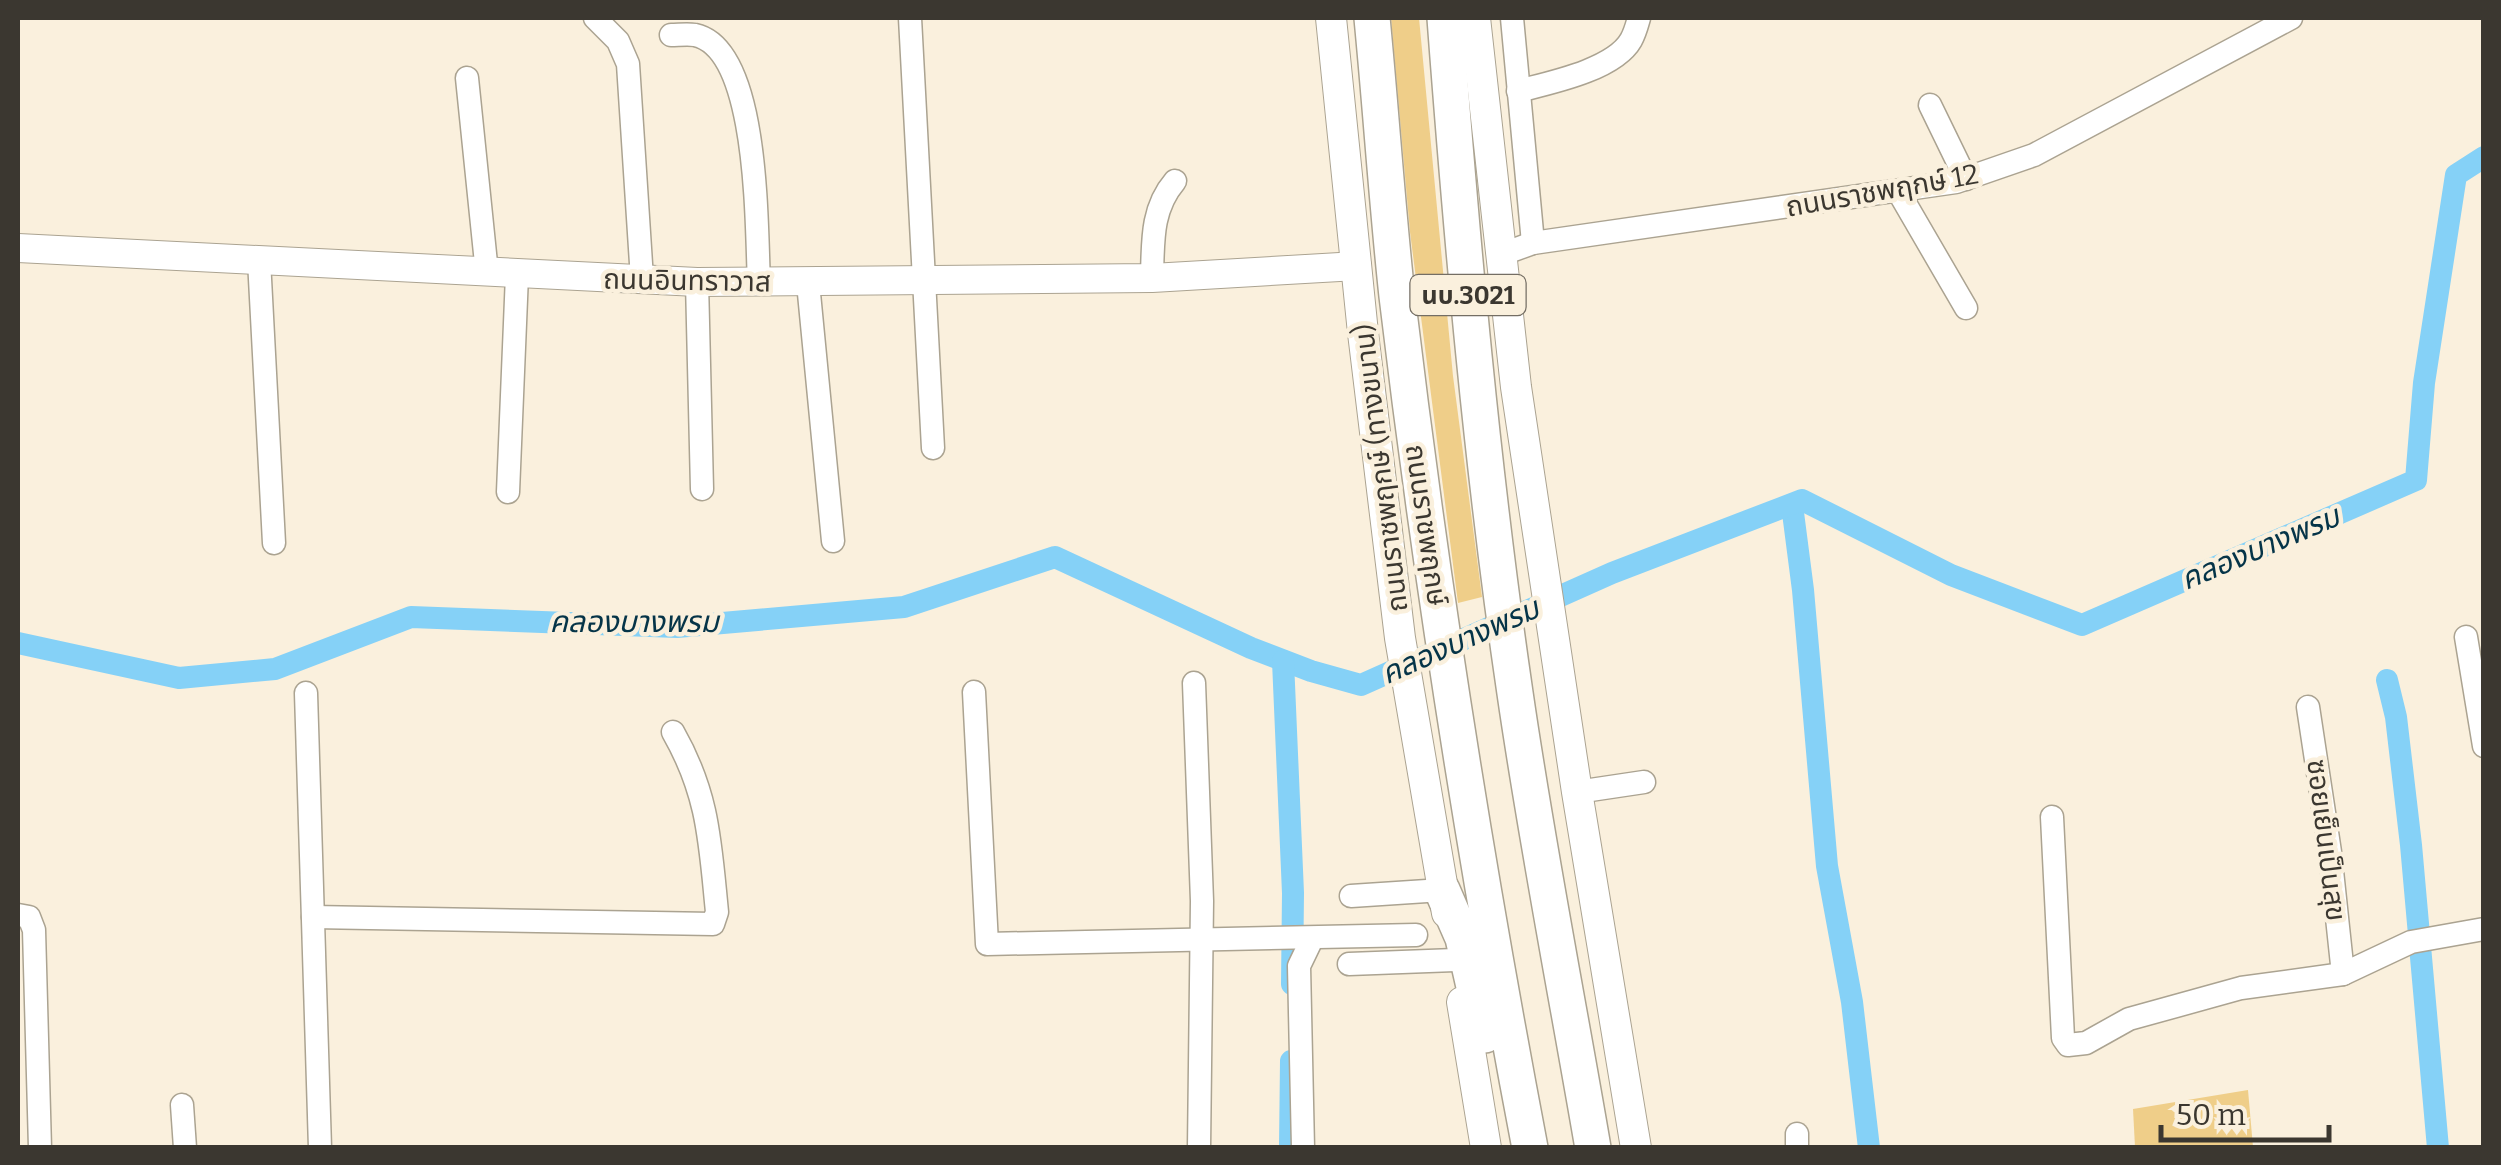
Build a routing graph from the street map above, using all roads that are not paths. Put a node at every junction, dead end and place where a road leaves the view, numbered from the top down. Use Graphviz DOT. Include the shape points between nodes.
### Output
graph roads {
  1 [pos="595,18"];
  2 [pos="910,18"];
  3 [pos="1332,18"];
  4 [pos="1372,18"];
  5 [pos="1445,18"];
  6 [pos="1475,18"];
  7 [pos="1512,18"];
  8 [pos="1639,18"];
  9 [pos="2291,18"];
  10 [pos="671,35"];
  11 [pos="467,78"];
  12 [pos="1518,91"];
  13 [pos="1930,105"];
  14 [pos="1966,179"];
  15 [pos="1175,181"];
  16 [pos="1898,191"];
  17 [pos="1533,244"];
  18 [pos="18,248"];
  19 [pos="1500,254"];
  20 [pos="259,260"];
  21 [pos="1357,266"];
  22 [pos="487,274"];
  23 [pos="517,274"];
  24 [pos="1152,278"];
  25 [pos="642,280"];
  26 [pos="924,280"];
  27 [pos="696,282"];
  28 [pos="759,282"];
  29 [pos="808,283"];
  30 [pos="1966,308"];
  31 [pos="932,448"];
  32 [pos="702,489"];
  33 [pos="508,492"];
  34 [pos="833,541"];
  35 [pos="274,543"];
  36 [pos="2466,637"];
  37 [pos="1194,683"];
  38 [pos="974,692"];
  39 [pos="306,693"];
  40 [pos="2308,707"];
  41 [pos="673,732"];
  42 [pos="2484,746"];
  43 [pos="1644,782"];
  44 [pos="1578,792"];
  45 [pos="2052,817"];
  46 [pos="1442,890"];
  47 [pos="1351,896"];
  48 [pos="18,915"];
  49 [pos="313,917"];
  50 [pos="2484,929"];
  51 [pos="1416,935"];
  52 [pos="1302,939"];
  53 [pos="1202,940"];
  54 [pos="1349,964"];
  55 [pos="1457,968"];
  56 [pos="2343,974"];
  57 [pos="182,1105"];
  58 [pos="40,1148"];
  59 [pos="185,1148"];
  60 [pos="320,1148"];
  61 [pos="1199,1148"];
  62 [pos="1303,1148"];
  63 [pos="1486,1148"];
  64 [pos="1511,1148"];
  65 [pos="1530,1148"];
  66 [pos="1593,1148"];
  67 [pos="1636,1148"];
  1 -- 25 [label="street" via="618,41 628,64"];
  2 -- 26 [label="street"];
  3 -- 21 [label="main road, ถนนราชพฤกษ์ (ทางขนาน)"];
  4 -- 65 [label="main road, ถนนราชพฤกษ์ / นบ.3021" via="1425,514"];
  5 -- 66 [label="main road, นบ.3021" via="1462,243 1515,694"];
  6 -- 19 [label="main road, นบ.3021"];
  7 -- 12 [label="street"];
  8 -- 12 [label="street" via="1630,43 1606,61"];
  9 -- 14 [label="street, ถนนราชพฤกษ์ 12" via="2034,155"];
  10 -- 28 [label="street" via="698,35 716,48 730,65 748,114"];
  11 -- 22 [label="street"];
  12 -- 17 [label="street"];
  13 -- 14 [label="street"];
  14 -- 16 [label="street, ถนนราชพฤกษ์ 12"];
  15 -- 24 [label="street" via="1158,210"];
  16 -- 17 [label="street, ถนนราชพฤกษ์ 12"];
  16 -- 30 [label="street"];
  17 -- 19 [label="street, ถนนราชพฤกษ์ 12"];
  18 -- 20 [label="street, ถนนอินทราวาส"];
  19 -- 44 [label="main road, นบ.3021"];
  20 -- 22 [label="street, ถนนอินทราวาส"];
  20 -- 35 [label="street"];
  21 -- 24 [label="street, ถนนอินทราวาส"];
  21 -- 46 [label="main road, ถนนราชพฤกษ์ (ทางขนาน)" via="1400,638"];
  22 -- 23 [label="street, ถนนอินทราวาส"];
  23 -- 25 [label="street, ถนนอินทราวาส"];
  23 -- 33 [label="street"];
  24 -- 26 [label="street, ถนนอินทราวาส"];
  25 -- 27 [label="street, ถนนอินทราวาส"];
  26 -- 29 [label="street, ถนนอินทราวาส"];
  26 -- 31 [label="street"];
  27 -- 28 [label="street, ถนนอินทราวาส"];
  27 -- 32 [label="street"];
  28 -- 29 [label="street, ถนนอินทราวาส"];
  29 -- 34 [label="street"];
  36 -- 42 [label="street"];
  37 -- 53 [label="street"];
  38 -- 53 [label="street" via="988,944"];
  39 -- 49 [label="street"];
  40 -- 56 [label="street, ซอยเย็นเป็นสุข"];
  41 -- 49 [label="street" via="706,811 717,912 712,924"];
  43 -- 44 [label="street"];
  44 -- 67 [label="main road, นบ.3021"];
  45 -- 56 [label="street" via="2062,1038 2068,1045 2086,1043 2128,1019 2241,988"];
  46 -- 47 [label="street"];
  46 -- 55 [label="main road, ถนนราชพฤกษ์ (ทางขนาน)"];
  46 -- 64 [label="main road" via="1463,938"];
  48 -- 58 [label="street" via="29,917 34,930"];
  49 -- 60 [label="street"];
  50 -- 56 [label="street" via="2419,940"];
  51 -- 52 [label="street"];
  52 -- 53 [label="street"];
  52 -- 62 [label="street"];
  53 -- 61 [label="street"];
  54 -- 55 [label="street"];
  55 -- 63 [label="main road"];
  57 -- 59 [label="street"];
}
